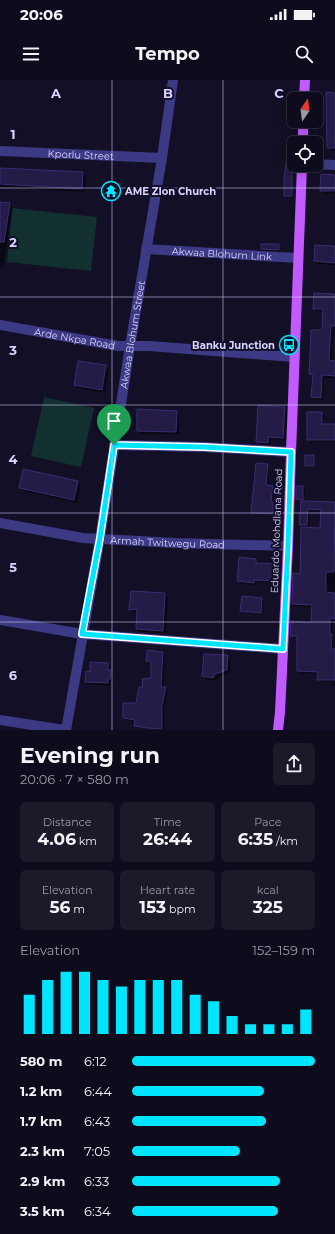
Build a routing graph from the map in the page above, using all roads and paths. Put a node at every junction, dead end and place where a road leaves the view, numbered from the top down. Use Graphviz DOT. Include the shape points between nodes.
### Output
graph roads {
  1 [pos="173,80"];
  2 [pos="305,80"];
  3 [pos="304,92"];
  4 [pos="0,151"];
  5 [pos="162,158"];
  6 [pos="323,164"];
  7 [pos="335,165"];
  8 [pos="302,172"];
  9 [pos="146,249"];
  10 [pos="298,258"];
  11 [pos="0,325"];
  12 [pos="130,346"];
  13 [pos="294,357"];
  14 [pos="114,445"];
  15 [pos="291,452"];
  16 [pos="0,523"];
  17 [pos="100,538"];
  18 [pos="288,546"];
  19 [pos="0,620"];
  20 [pos="82,634"];
  21 [pos="283,649"];
  22 [pos="0,720"];
  23 [pos="65,730"];
  24 [pos="278,730"];
  1 -- 5 [label="street, Akwaa Blohum Street"];
  2 -- 3 [label="main road"];
  4 -- 5 [label="street, Kporlu Street"];
  5 -- 9 [label="street, Akwaa Blohum Street"];
  6 -- 7 [label="street"];
  8 -- 10 [label="main road, Eduardo Mohdlana Road"];
  9 -- 10 [label="street, Akwaa Blohum Link"];
  9 -- 12 [label="street, Akwaa Blohum Street"];
  10 -- 13 [label="main road, Eduardo Mohdlana Road"];
  11 -- 12 [label="street, Arde Nkpa Road" via="103,344"];
  12 -- 13 [label="street, Arde Nkpa Road" via="165,346"];
  12 -- 14 [label="street, Akwaa Blohum Street"];
  13 -- 15 [label="main road, Eduardo Mohdlana Road"];
  14 -- 15 [label="street"];
  14 -- 17 [label="street, Akwaa Blohum Street"];
  15 -- 18 [label="main road, Eduardo Mohdlana Road"];
  16 -- 17 [label="street, Armah Twitwegu Road" via="56,534"];
  17 -- 18 [label="street, Armah Twitwegu Road"];
  17 -- 20 [label="street, Akwaa Blohum Street"];
  18 -- 21 [label="main road, Eduardo Mohdlana Road"];
  19 -- 20 [label="street"];
  20 -- 21 [label="street"];
  20 -- 23 [label="street, Akwaa Blohum Street"];
  21 -- 24 [label="main road, Eduardo Mohdlana Road"];
  22 -- 23 [label="street"];
}
